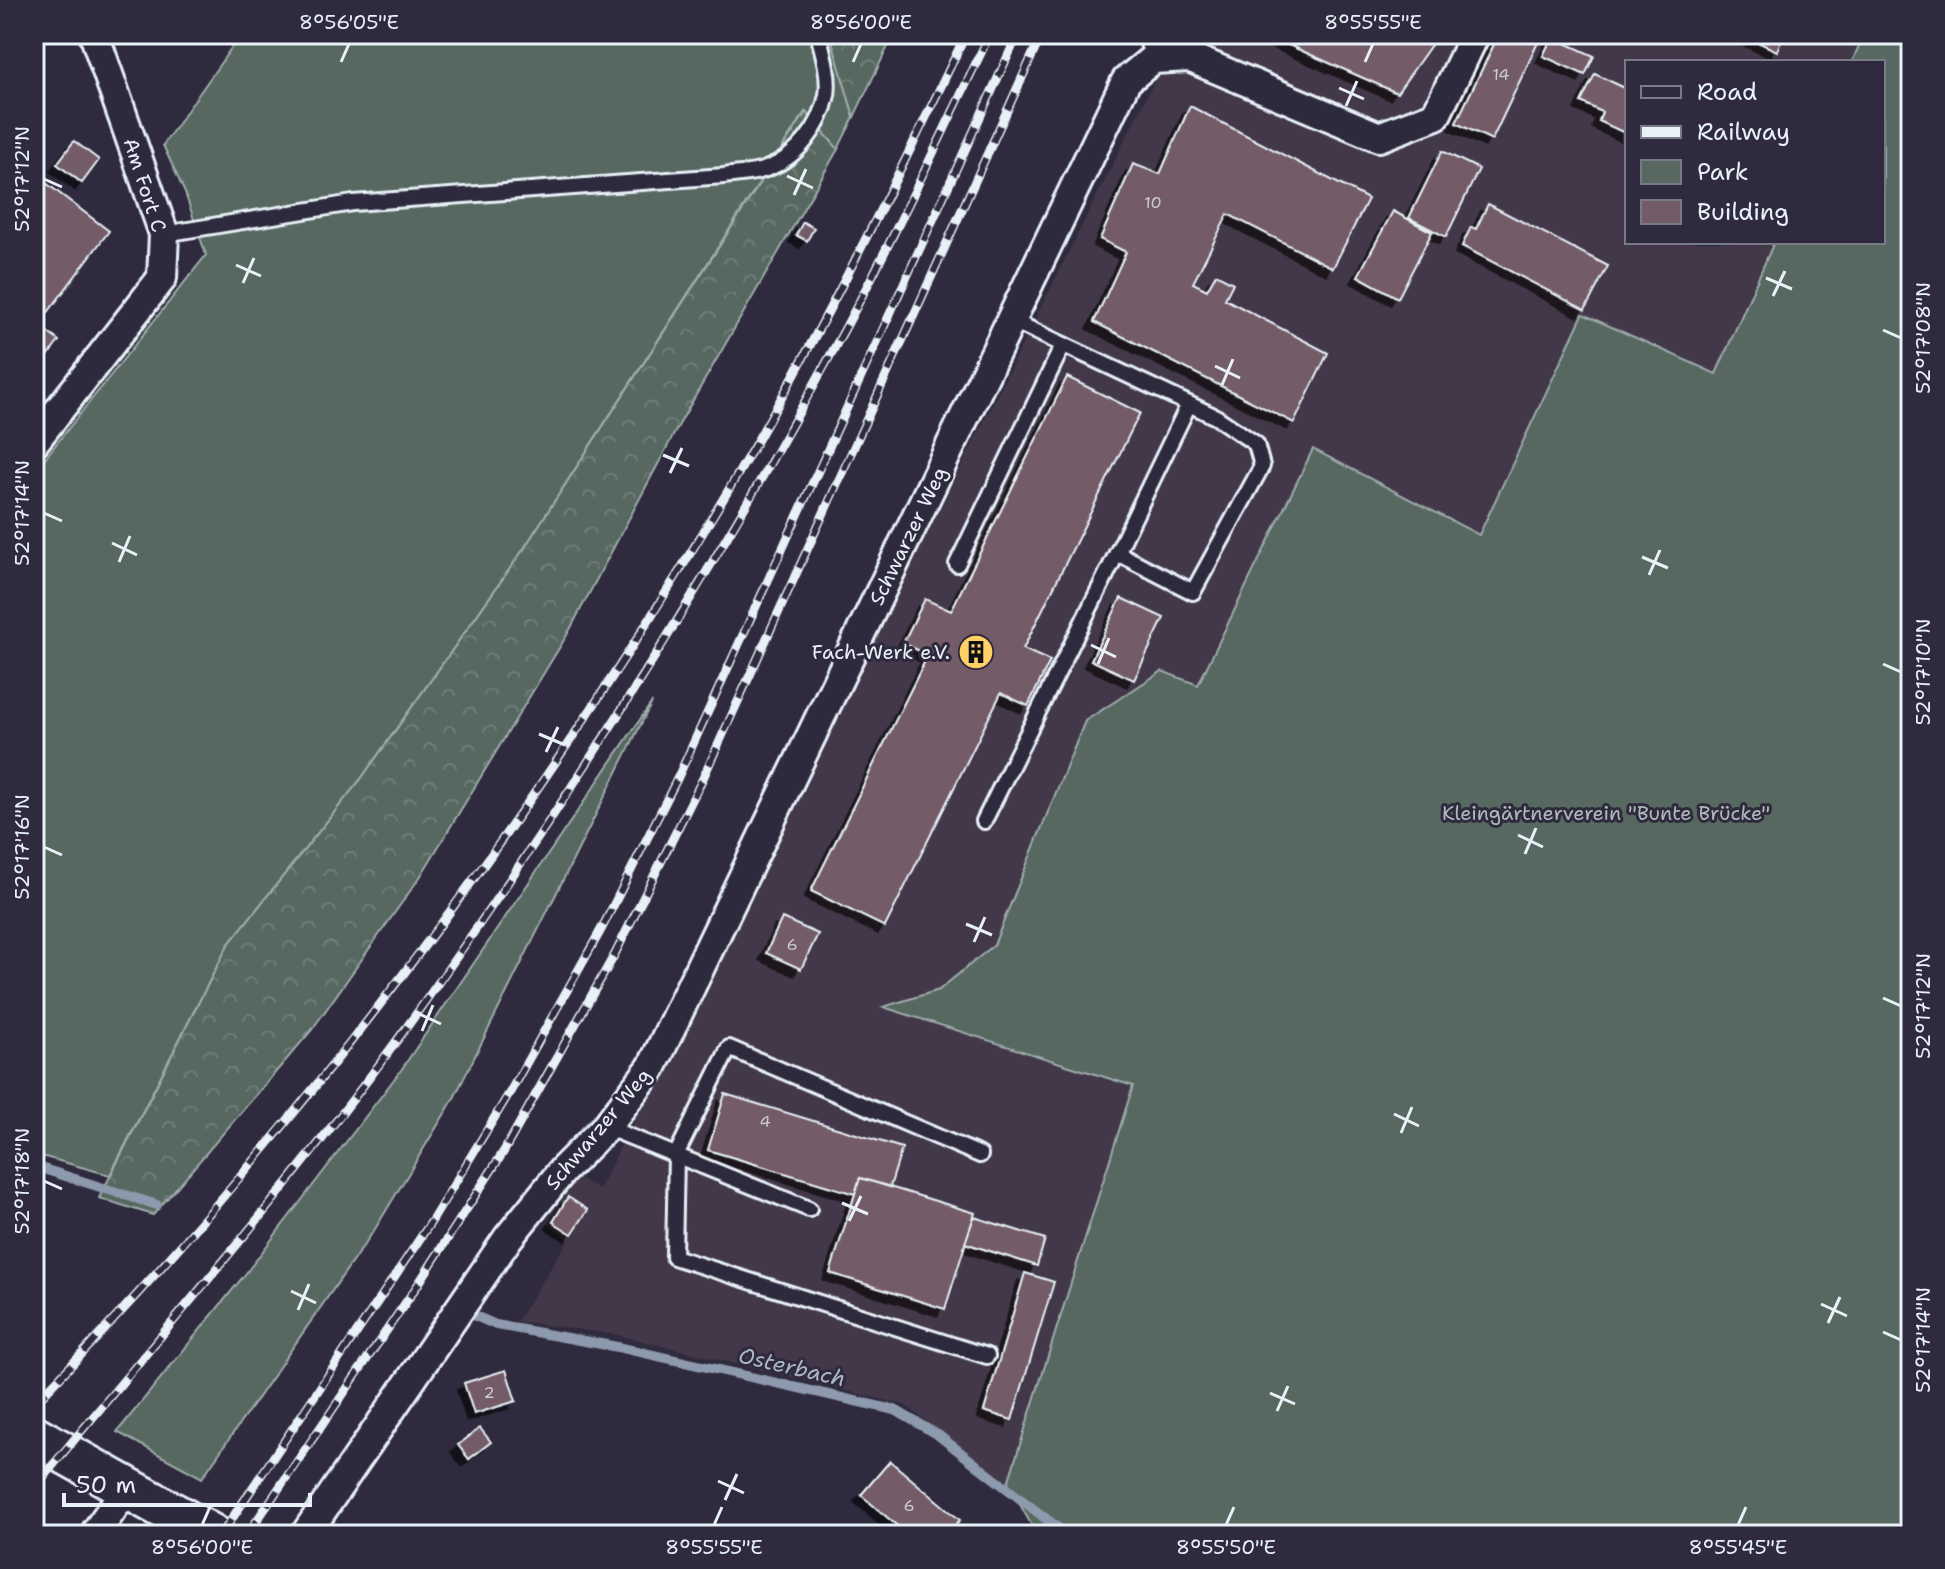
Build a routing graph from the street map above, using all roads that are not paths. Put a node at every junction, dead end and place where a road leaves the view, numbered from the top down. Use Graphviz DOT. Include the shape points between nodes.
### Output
graph roads {
  1 [pos="94,34"];
  2 [pos="818,34"];
  3 [pos="1475,34"];
  4 [pos="1152,46"];
  5 [pos="164,234"];
  6 [pos="1011,320"];
  7 [pos="1063,345"];
  8 [pos="1189,404"];
  9 [pos="34,442"];
  10 [pos="1117,553"];
  11 [pos="957,564"];
  12 [pos="984,821"];
  13 [pos="606,1127"];
  14 [pos="676,1155"];
  15 [pos="980,1155"];
  16 [pos="809,1209"];
  17 [pos="987,1356"];
  18 [pos="34,1436"];
  19 [pos="127,1488"];
  20 [pos="94,1535"];
  21 [pos="212,1535"];
  22 [pos="305,1535"];
  1 -- 5 [label="street, Am Fort C"];
  2 -- 5 [label="lane" via="827,69 827,95 819,118 807,140 765,170 353,203"];
  3 -- 4 [label="street, Schwarzer Weg" via="1436,115 1379,137"];
  4 -- 6 [label="street, Schwarzer Weg" via="1126,81"];
  5 -- 9 [label="street, Am Fort C" via="162,278"];
  6 -- 7 [label="lane"];
  6 -- 13 [label="street, Schwarzer Weg" via="652,1067"];
  7 -- 8 [label="lane"];
  7 -- 11 [label="lane"];
  8 -- 10 [label="lane"];
  8 -- 10 [label="lane" via="1256,444 1262,466 1193,592"];
  10 -- 12 [label="lane"];
  13 -- 14 [label="lane"];
  13 -- 22 [label="street, Schwarzer Weg" via="508,1238"];
  14 -- 15 [label="lane" via="729,1048"];
  14 -- 16 [label="lane"];
  14 -- 17 [label="lane" via="674,1257"];
  18 -- 19 [label="main road"];
  19 -- 20 [label="street"];
  19 -- 21 [label="main road"];
}
